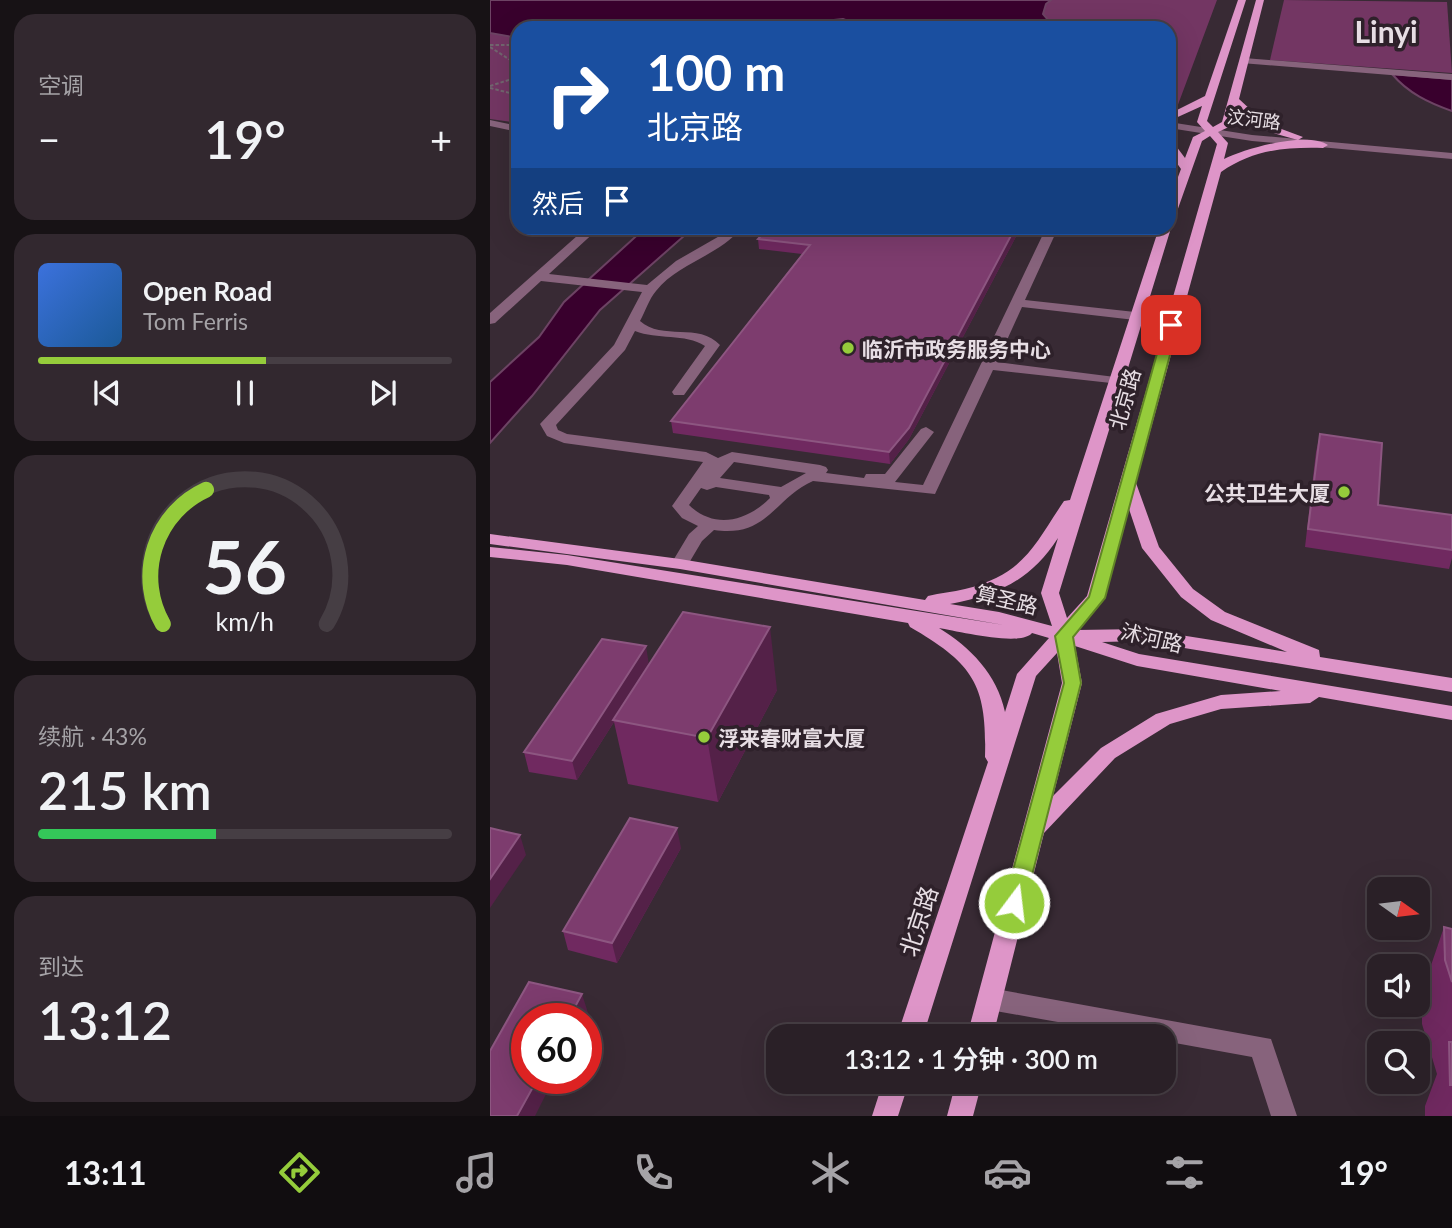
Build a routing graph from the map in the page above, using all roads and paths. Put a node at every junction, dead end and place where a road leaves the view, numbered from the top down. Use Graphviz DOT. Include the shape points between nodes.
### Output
graph roads {
  1 [pos="1242,0"];
  2 [pos="1260,0"];
  3 [pos="511,45"];
  4 [pos="490,46"];
  5 [pos="511,60"];
  6 [pos="1244,61"];
  7 [pos="1452,77"];
  8 [pos="511,80"];
  9 [pos="490,87"];
  10 [pos="511,94"];
  11 [pos="1210,98"];
  12 [pos="1233,99"];
  13 [pos="1176,115"];
  14 [pos="490,126"];
  15 [pos="1176,128"];
  16 [pos="511,130"];
  17 [pos="1210,132"];
  18 [pos="1324,143"];
  19 [pos="1176,154"];
  20 [pos="1452,155"];
  21 [pos="1186,169"];
  22 [pos="1214,171"];
  23 [pos="1176,197"];
  24 [pos="575,235"];
  25 [pos="585,235"];
  26 [pos="729,235"];
  27 [pos="1049,235"];
  28 [pos="1163,235"];
  29 [pos="537,277"];
  30 [pos="646,288"];
  31 [pos="1018,303"];
  32 [pos="490,309"];
  33 [pos="1135,316"];
  34 [pos="490,320"];
  35 [pos="632,321"];
  36 [pos="990,365"];
  37 [pos="1115,381"];
  38 [pos="679,392"];
  39 [pos="1128,482"];
  40 [pos="1083,484"];
  41 [pos="707,485"];
  42 [pos="895,487"];
  43 [pos="778,497"];
  44 [pos="687,514"];
  45 [pos="708,526"];
  46 [pos="493,546"];
  47 [pos="680,564"];
  48 [pos="904,609"];
  49 [pos="1064,636"];
  50 [pos="1341,667"];
  51 [pos="1452,685"];
  52 [pos="1340,694"];
  53 [pos="1452,713"];
  54 [pos="995,771"];
  55 [pos="1033,831"];
  56 [pos="990,999"];
  57 [pos="914,1024"];
  58 [pos="983,1024"];
  59 [pos="892,1094"];
  60 [pos="966,1094"];
  61 [pos="885,1116"];
  62 [pos="960,1116"];
  63 [pos="1284,1116"];
  1 -- 11 [label="main road, 北京路"];
  2 -- 6 [label="main road"];
  3 -- 4 [label="path"];
  4 -- 5 [label="path"];
  6 -- 7 [label="street"];
  6 -- 12 [label="main road"];
  8 -- 9 [label="path"];
  9 -- 10 [label="path"];
  11 -- 13 [label="main road"];
  11 -- 17 [label="main road, 北京路" via="1202,122"];
  12 -- 17 [label="main road" via="1227,124"];
  12 -- 18 [label="main road" via="1246,117 1274,132"];
  14 -- 16 [label="street"];
  15 -- 17 [label="street, 汶河路"];
  17 -- 18 [label="street, 汶河路"];
  17 -- 21 [label="main road" via="1196,139"];
  17 -- 22 [label="main road, 北京路" via="1223,142"];
  18 -- 20 [label="street, 汶河路"];
  18 -- 22 [label="main road" via="1254,147"];
  19 -- 21 [label="main road"];
  21 -- 23 [label="main road"];
  22 -- 39 [label="main road, 北京路"];
  24 -- 32 [label="street"];
  25 -- 29 [label="street"];
  26 -- 30 [label="street"];
  27 -- 31 [label="street"];
  28 -- 33 [label="main road, 北京路"];
  29 -- 30 [label="street"];
  29 -- 34 [label="street"];
  30 -- 35 [label="street"];
  31 -- 33 [label="street"];
  31 -- 36 [label="street"];
  33 -- 37 [label="main road, 北京路"];
  35 -- 38 [label="street" via="648,332 692,337 713,345"];
  35 -- 44 [label="street" via="620,347 548,424 552,433 564,438 706,457 712,461 680,506"];
  36 -- 37 [label="street"];
  36 -- 42 [label="street" via="929,491"];
  37 -- 40 [label="main road, 北京路"];
  39 -- 49 [label="main road, 北京路" via="1096,598"];
  39 -- 50 [label="main road" via="1151,548 1187,593 1218,616"];
  40 -- 48 [label="main road" via="1030,565 961,598"];
  40 -- 49 [label="main road, 北京路" via="1050,593"];
  41 -- 42 [label="street" via="732,457 889,479 926,432"];
  41 -- 43 [label="street" via="714,482 776,491"];
  41 -- 44 [label="street"];
  42 -- 43 [label="street" via="812,476"];
  43 -- 45 [label="street" via="754,519"];
  44 -- 45 [label="street"];
  45 -- 47 [label="street"];
  46 -- 47 [label="main road, 算圣路" via="575,548"];
  46 -- 48 [label="main road, 算圣路"];
  47 -- 48 [label="main road, 算圣路"];
  48 -- 49 [label="main road, 算圣路" via="995,631"];
  48 -- 54 [label="main road" via="949,640 974,667 994,704"];
  49 -- 50 [label="main road, 沭河路" via="1142,635"];
  49 -- 52 [label="main road, 沭河路" via="1137,660"];
  49 -- 54 [label="main road, 北京路" via="1027,674"];
  49 -- 55 [label="main road, 北京路" via="1072,683"];
  50 -- 51 [label="main road, 沭河路"];
  52 -- 53 [label="main road, 沭河路"];
  52 -- 55 [label="main road" via="1221,702 1163,719 1108,753"];
  54 -- 57 [label="main road, 北京路"];
  55 -- 56 [label="main road, 北京路"];
  56 -- 58 [label="main road, 北京路"];
  56 -- 63 [label="street" via="1262,1047"];
  59 -- 61 [label="main road"];
  60 -- 62 [label="main road"];
}
